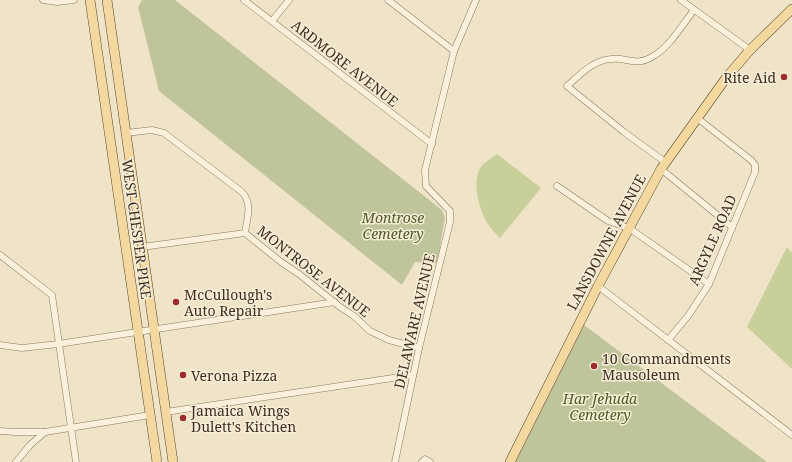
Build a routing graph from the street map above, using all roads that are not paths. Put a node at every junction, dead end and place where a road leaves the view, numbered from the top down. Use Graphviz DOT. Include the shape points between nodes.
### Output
graph roads {
  1 [pos="44,0"];
  2 [pos="74,0"];
  3 [pos="90,0"];
  4 [pos="107,0"];
  5 [pos="244,0"];
  6 [pos="289,0"];
  7 [pos="388,0"];
  8 [pos="476,0"];
  9 [pos="681,0"];
  10 [pos="792,9"];
  11 [pos="694,10"];
  12 [pos="272,21"];
  13 [pos="750,50"];
  14 [pos="454,51"];
  15 [pos="697,118"];
  16 [pos="126,133"];
  17 [pos="432,144"];
  18 [pos="663,165"];
  19 [pos="557,186"];
  20 [pos="732,226"];
  21 [pos="629,228"];
  22 [pos="245,233"];
  23 [pos="142,247"];
  24 [pos="0,255"];
  25 [pos="709,284"];
  26 [pos="598,286"];
  27 [pos="335,302"];
  28 [pos="154,329"];
  29 [pos="138,332"];
  30 [pos="668,340"];
  31 [pos="58,344"];
  32 [pos="0,345"];
  33 [pos="419,348"];
  34 [pos="413,375"];
  35 [pos="166,412"];
  36 [pos="150,415"];
  37 [pos="70,428"];
  38 [pos="0,431"];
  39 [pos="44,432"];
  40 [pos="792,435"];
  41 [pos="16,462"];
  42 [pos="76,462"];
  43 [pos="157,462"];
  44 [pos="173,462"];
  45 [pos="395,462"];
  46 [pos="422,462"];
  47 [pos="430,462"];
  48 [pos="510,462"];
  1 -- 2 [label="street"];
  3 -- 29 [label="main road, WEST CHESTER PIKE"];
  4 -- 16 [label="main road, WEST CHESTER PIKE"];
  5 -- 12 [label="street, ARDMORE AVENUE"];
  6 -- 12 [label="street"];
  7 -- 14 [label="street"];
  8 -- 14 [label="street"];
  9 -- 11 [label="street"];
  10 -- 13 [label="main road, LANSDOWNE AVENUE"];
  11 -- 13 [label="street"];
  11 -- 18 [label="street" via="655,56 637,63 611,58 598,62 567,86"];
  12 -- 17 [label="street, ARDMORE AVENUE"];
  13 -- 15 [label="main road, LANSDOWNE AVENUE"];
  14 -- 17 [label="street"];
  15 -- 18 [label="main road, LANSDOWNE AVENUE"];
  15 -- 20 [label="street, ARGYLE ROAD" via="751,160 755,166 755,172"];
  16 -- 22 [label="street" via="152,130 164,132 242,192 246,196 249,209"];
  16 -- 23 [label="main road, WEST CHESTER PIKE"];
  17 -- 33 [label="street, DELAWARE AVENUE" via="425,170 426,186 450,211 450,222"];
  18 -- 20 [label="street"];
  18 -- 21 [label="main road, LANSDOWNE AVENUE"];
  19 -- 21 [label="street" via="608,221"];
  20 -- 25 [label="street, ARGYLE ROAD"];
  21 -- 25 [label="street"];
  21 -- 26 [label="main road, LANSDOWNE AVENUE"];
  22 -- 23 [label="street, MONTROSE AVENUE"];
  22 -- 27 [label="street, MONTROSE AVENUE"];
  23 -- 28 [label="main road, WEST CHESTER PIKE"];
  24 -- 31 [label="street" via="52,295"];
  25 -- 30 [label="street, ARGYLE ROAD"];
  26 -- 30 [label="street"];
  26 -- 48 [label="main road, LANSDOWNE AVENUE"];
  27 -- 28 [label="street"];
  27 -- 33 [label="street, MONTROSE AVENUE" via="370,331 389,340"];
  28 -- 29 [label="street"];
  28 -- 35 [label="main road, WEST CHESTER PIKE"];
  29 -- 31 [label="street"];
  29 -- 36 [label="main road, WEST CHESTER PIKE"];
  30 -- 40 [label="street"];
  31 -- 32 [label="street" via="22,348"];
  31 -- 37 [label="street"];
  33 -- 34 [label="street, DELAWARE AVENUE"];
  34 -- 35 [label="street"];
  34 -- 45 [label="street, DELAWARE AVENUE"];
  35 -- 44 [label="main road, WEST CHESTER PIKE"];
  36 -- 37 [label="street"];
  36 -- 43 [label="main road, WEST CHESTER PIKE"];
  37 -- 39 [label="street"];
  37 -- 42 [label="street"];
  38 -- 39 [label="street"];
  39 -- 41 [label="street"];
  46 -- 47 [label="street" via="424,459"];
}
